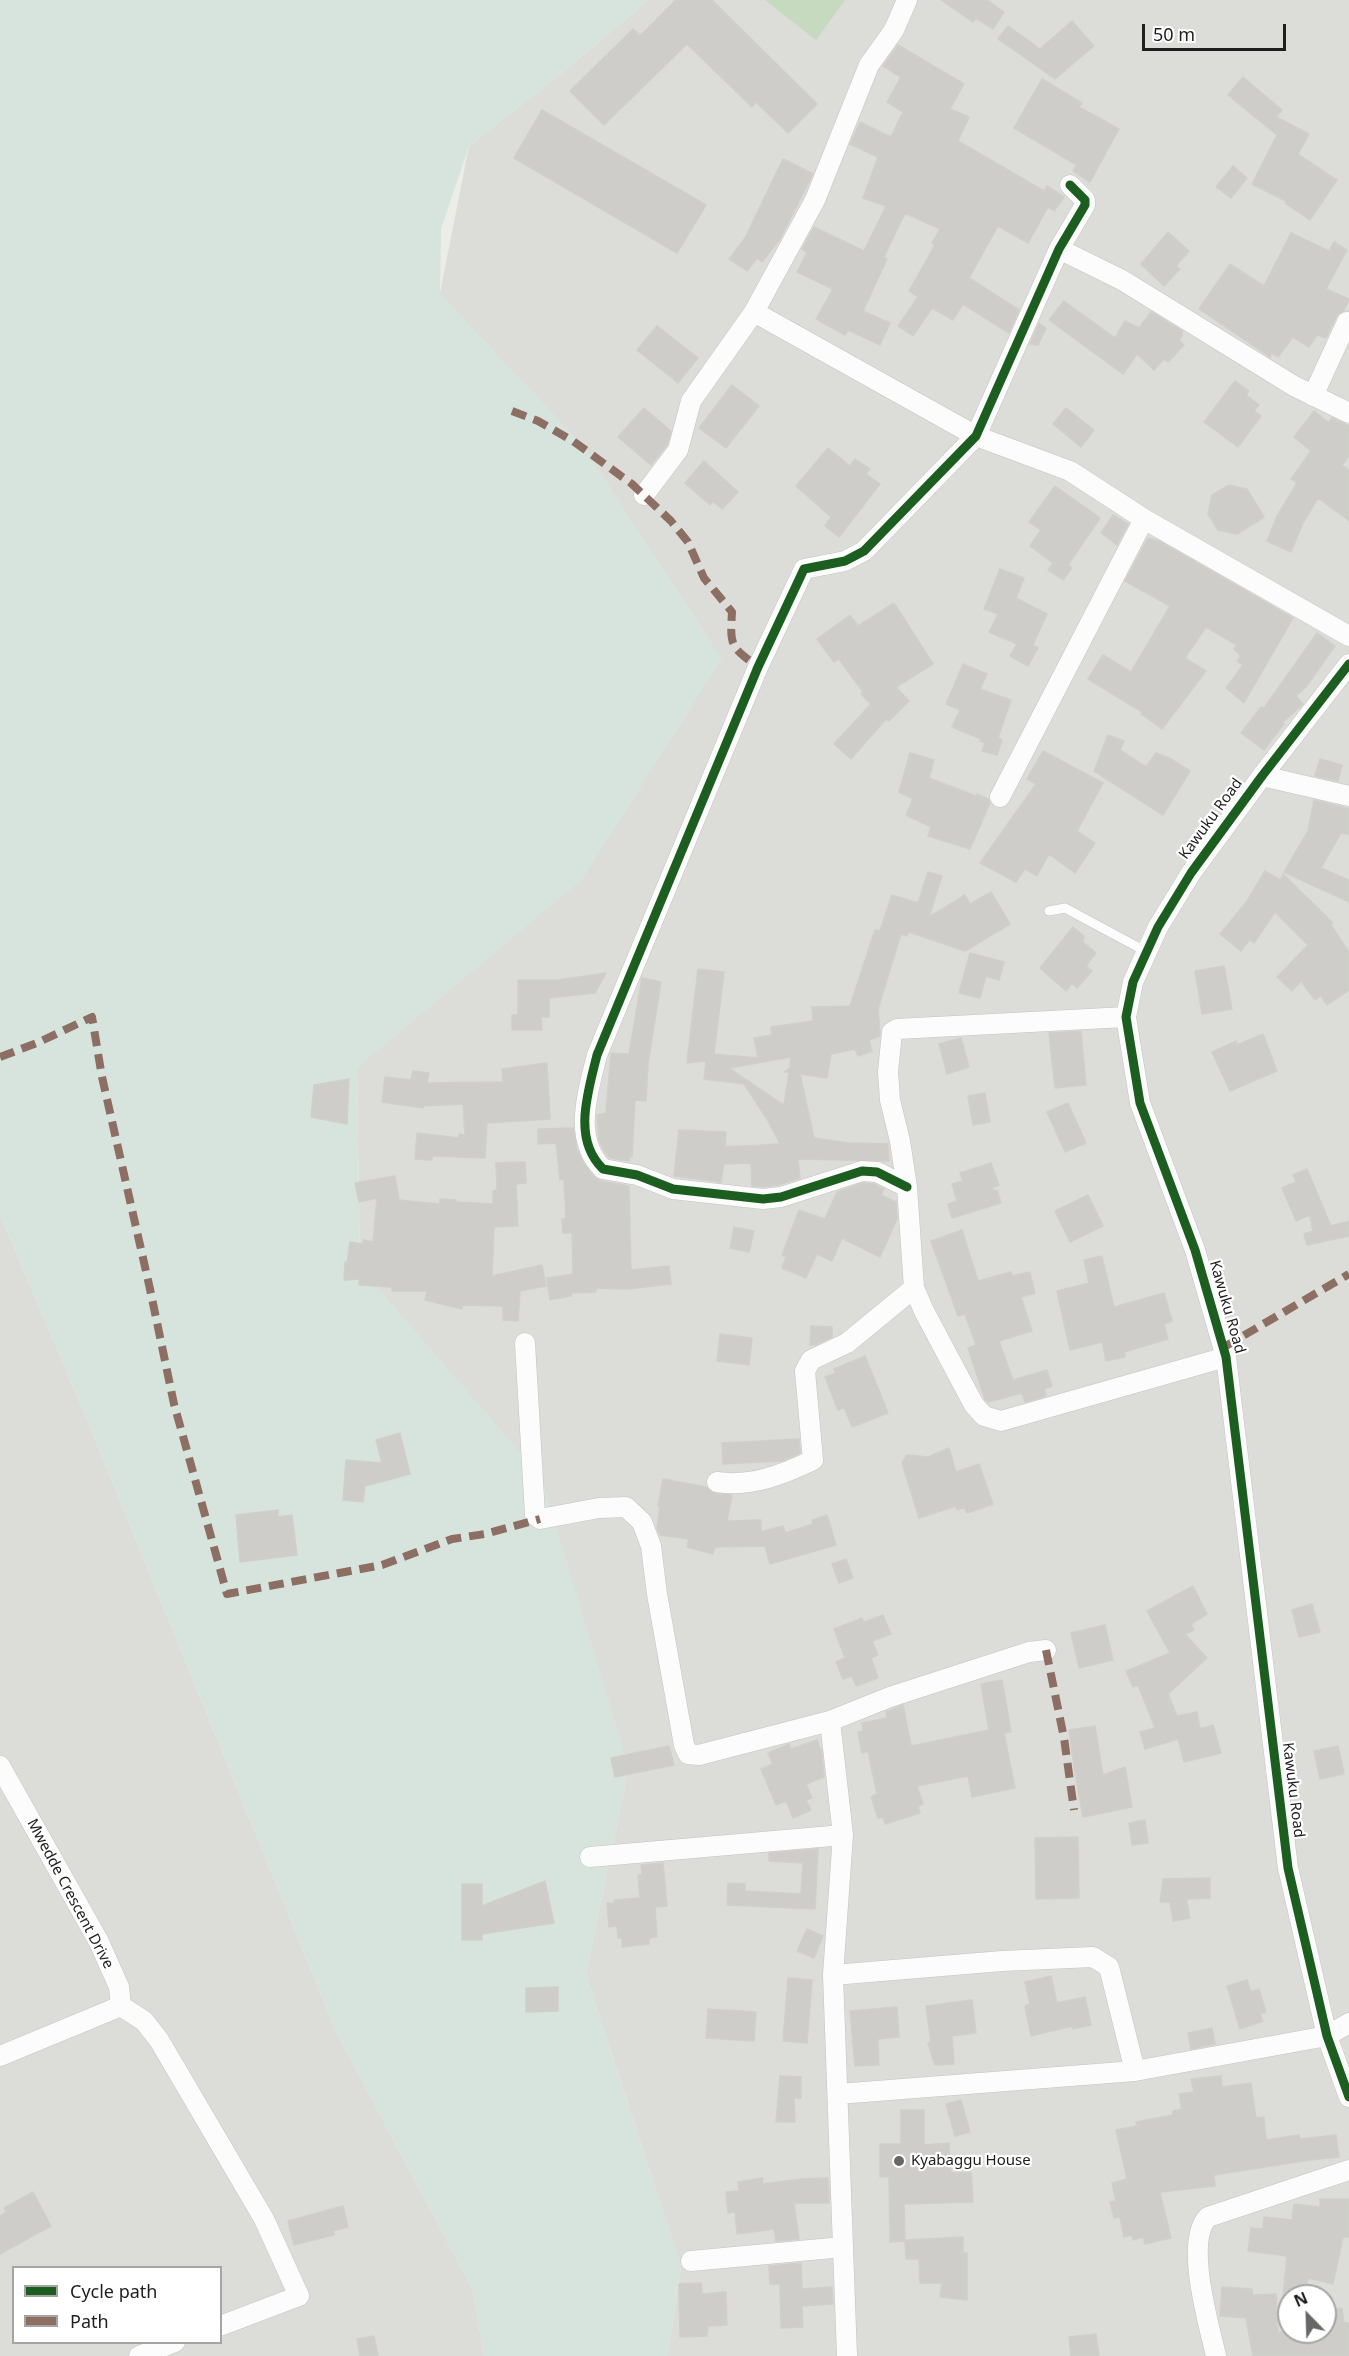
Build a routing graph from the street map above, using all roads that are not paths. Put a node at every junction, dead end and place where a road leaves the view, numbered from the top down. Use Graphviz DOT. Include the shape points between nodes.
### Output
graph roads {
  1 [pos="907,0"];
  2 [pos="1070,185"];
  3 [pos="1059,249"];
  4 [pos="753,312"];
  5 [pos="1347,322"];
  6 [pos="1313,396"];
  7 [pos="1349,413"];
  8 [pos="976,436"];
  9 [pos="644,495"];
  10 [pos="1144,519"];
  11 [pos="1349,636"];
  12 [pos="1349,664"];
  13 [pos="1262,776"];
  14 [pos="1349,796"];
  15 [pos="1000,797"];
  16 [pos="1049,911"];
  17 [pos="1147,952"];
  18 [pos="1126,1017"];
  19 [pos="907,1187"];
  20 [pos="915,1288"];
  21 [pos="525,1342"];
  22 [pos="1226,1357"];
  23 [pos="717,1482"];
  24 [pos="1046,1650"];
  25 [pos="830,1721"];
  26 [pos="0,1766"];
  27 [pos="843,1835"];
  28 [pos="590,1857"];
  29 [pos="833,1975"];
  30 [pos="121,2006"];
  31 [pos="1349,2023"];
  32 [pos="1327,2036"];
  33 [pos="0,2056"];
  34 [pos="1134,2071"];
  35 [pos="838,2094"];
  36 [pos="1349,2097"];
  37 [pos="1349,2170"];
  38 [pos="843,2247"];
  39 [pos="691,2261"];
  40 [pos="222,2325"];
  41 [pos="172,2344"];
  42 [pos="139,2356"];
  43 [pos="847,2356"];
  44 [pos="1216,2356"];
  1 -- 4 [label="street" via="894,30 869,65 815,200"];
  2 -- 3 [label="street" via="1085,205"];
  3 -- 6 [label="street" via="1122,280"];
  3 -- 8 [label="street"];
  4 -- 8 [label="street"];
  4 -- 9 [label="street" via="691,401 678,450"];
  5 -- 6 [label="street"];
  6 -- 7 [label="street"];
  8 -- 10 [label="street" via="1070,471"];
  8 -- 19 [label="street" via="864,551 845,561 804,569 758,667 597,1055 584,1116 591,1151 603,1169 637,1175 673,1189 764,1199 862,1171 878,1172"];
  10 -- 11 [label="street"];
  10 -- 15 [label="street"];
  12 -- 13 [label="street, Kawuku Road"];
  13 -- 14 [label="street"];
  13 -- 17 [label="street, Kawuku Road" via="1191,873"];
  16 -- 17 [label="lane" via="1065,909"];
  17 -- 18 [label="street, Kawuku Road" via="1133,982"];
  18 -- 19 [label="street" via="892,1032 890,1100"];
  18 -- 22 [label="street, Kawuku Road" via="1140,1103 1195,1250"];
  19 -- 20 [label="street"];
  20 -- 22 [label="street" via="974,1406 990,1419 1000,1421"];
  20 -- 23 [label="street" via="847,1343 811,1360 805,1371 813,1460 784,1474 735,1485"];
  21 -- 25 [label="street" via="535,1515 540,1519 626,1507 642,1522 651,1546 688,1754 699,1755"];
  22 -- 32 [label="street, Kawuku Road" via="1288,1868"];
  24 -- 25 [label="street" via="967,1671"];
  25 -- 27 [label="street"];
  26 -- 30 [label="street, Mwedde Crescent Drive" via="99,1942 119,1987"];
  27 -- 28 [label="street"];
  27 -- 29 [label="street"];
  29 -- 34 [label="street" via="1093,1957 1109,1967"];
  29 -- 35 [label="street"];
  30 -- 33 [label="street"];
  30 -- 40 [label="street" via="144,2021 159,2040 264,2219 299,2296"];
  31 -- 32 [label="street"];
  32 -- 34 [label="street"];
  32 -- 36 [label="street, Kawuku Road"];
  34 -- 35 [label="street"];
  35 -- 38 [label="street"];
  37 -- 44 [label="street" via="1208,2217 1203,2223 1197,2260"];
  38 -- 39 [label="street"];
  38 -- 43 [label="street"];
  41 -- 42 [label="street"];
}
